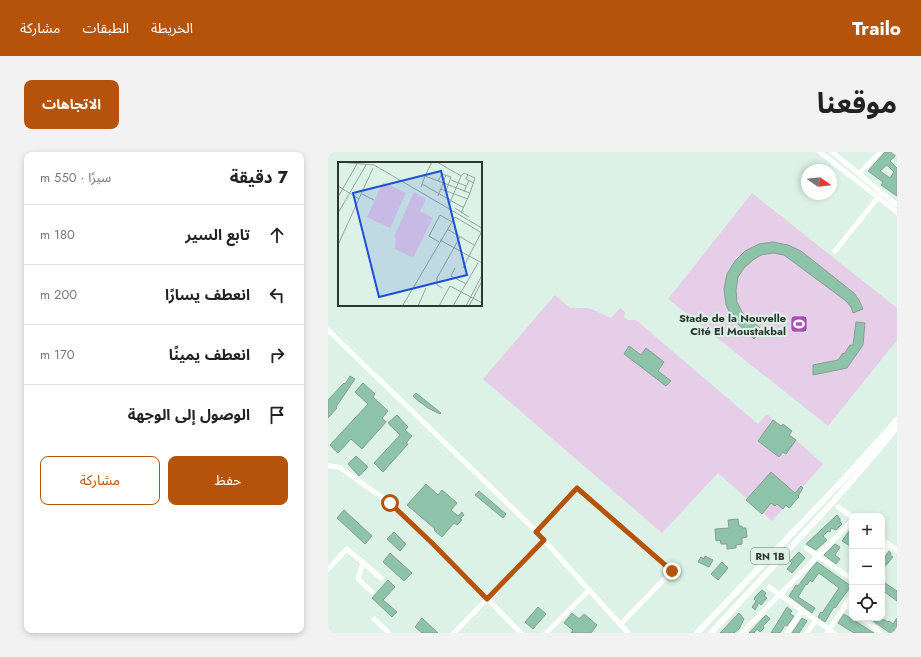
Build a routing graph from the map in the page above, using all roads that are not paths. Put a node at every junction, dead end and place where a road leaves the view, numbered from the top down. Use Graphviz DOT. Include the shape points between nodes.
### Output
graph roads {
  1 [pos="820,152"];
  2 [pos="832,152"];
  3 [pos="880,152"];
  4 [pos="858,174"];
  5 [pos="882,193"];
  6 [pos="878,198"];
  7 [pos="897,205"];
  8 [pos="897,212"];
  9 [pos="835,251"];
  10 [pos="328,330"];
  11 [pos="897,420"];
  12 [pos="897,427"];
  13 [pos="877,447"];
  14 [pos="328,466"];
  15 [pos="846,482"];
  16 [pos="838,507"];
  17 [pos="849,515"];
  18 [pos="849,524"];
  19 [pos="536,532"];
  20 [pos="544,540"];
  21 [pos="885,542"];
  22 [pos="889,544"];
  23 [pos="806,548"];
  24 [pos="885,550"];
  25 [pos="897,551"];
  26 [pos="818,556"];
  27 [pos="363,562"];
  28 [pos="328,569"];
  29 [pos="849,577"];
  30 [pos="381,578"];
  31 [pos="769,587"];
  32 [pos="589,590"];
  33 [pos="372,592"];
  34 [pos="779,595"];
  35 [pos="487,599"];
  36 [pos="849,599"];
  37 [pos="845,605"];
  38 [pos="849,608"];
  39 [pos="802,611"];
  40 [pos="374,619"];
  41 [pos="816,620"];
  42 [pos="866,621"];
  43 [pos="620,625"];
  44 [pos="828,631"];
  45 [pos="389,633"];
  46 [pos="454,633"];
  47 [pos="521,633"];
  48 [pos="546,633"];
  49 [pos="628,633"];
  50 [pos="697,633"];
  51 [pos="712,633"];
  52 [pos="742,633"];
  53 [pos="787,633"];
  54 [pos="807,633"];
  55 [pos="834,633"];
  56 [pos="880,633"];
  1 -- 6 [label="street"];
  2 -- 4 [label="street"];
  3 -- 4 [label="street"];
  4 -- 5 [label="street"];
  5 -- 6 [label="street"];
  5 -- 7 [label="street"];
  6 -- 8 [label="street"];
  6 -- 9 [label="street"];
  10 -- 19 [label="street"];
  11 -- 13 [label="main road, RN 1B"];
  12 -- 13 [label="main road, RN 1B"];
  13 -- 15 [label="main road, RN 1B"];
  14 -- 35 [label="street" via="339,467 390,503"];
  15 -- 50 [label="main road, RN 1B"];
  15 -- 51 [label="main road, RN 1B"];
  16 -- 17 [label="street"];
  18 -- 26 [label="street"];
  19 -- 20 [label="street"];
  19 -- 43 [label="street" via="577,488 672,571"];
  20 -- 32 [label="street"];
  20 -- 35 [label="street"];
  21 -- 22 [label="street"];
  22 -- 24 [label="street"];
  22 -- 25 [label="street"];
  23 -- 26 [label="street"];
  26 -- 29 [label="street"];
  26 -- 34 [label="street"];
  27 -- 28 [label="street" via="347,549"];
  27 -- 30 [label="street"];
  27 -- 33 [label="street" via="358,579"];
  31 -- 34 [label="street"];
  32 -- 43 [label="street"];
  32 -- 48 [label="street"];
  34 -- 39 [label="street"];
  34 -- 52 [label="street"];
  35 -- 46 [label="street"];
  35 -- 47 [label="street"];
  36 -- 37 [label="street"];
  37 -- 38 [label="street"];
  37 -- 44 [label="street"];
  39 -- 41 [label="street"];
  39 -- 53 [label="street"];
  40 -- 45 [label="street"];
  41 -- 44 [label="street"];
  41 -- 54 [label="street"];
  42 -- 56 [label="street"];
  43 -- 49 [label="street"];
  44 -- 55 [label="street"];
}
